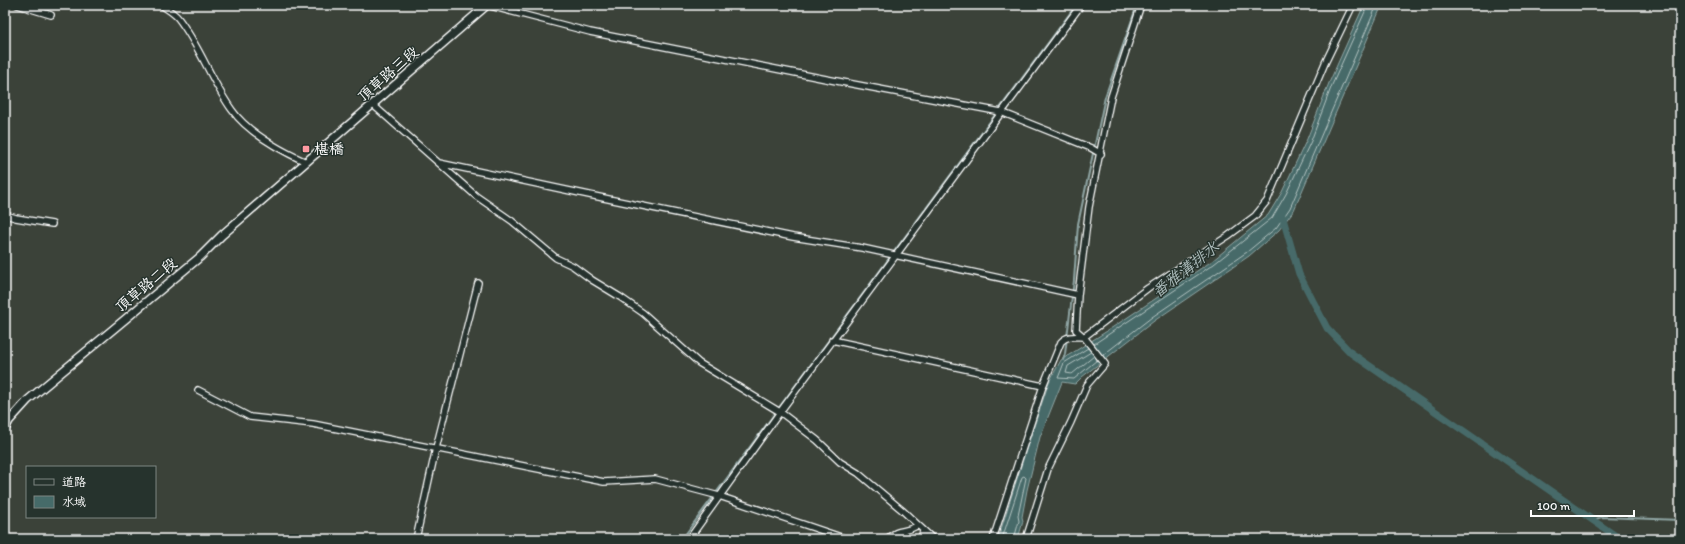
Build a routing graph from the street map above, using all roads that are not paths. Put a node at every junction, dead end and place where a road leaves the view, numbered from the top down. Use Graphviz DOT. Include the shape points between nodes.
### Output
graph roads {
  1 [pos="18,5"];
  2 [pos="162,5"];
  3 [pos="487,5"];
  4 [pos="1072,5"];
  5 [pos="1141,5"];
  6 [pos="1353,5"];
  7 [pos="1081,6"];
  8 [pos="50,15"];
  9 [pos="372,104"];
  10 [pos="1001,112"];
  11 [pos="1099,153"];
  12 [pos="306,162"];
  13 [pos="438,163"];
  14 [pos="5,215"];
  15 [pos="52,224"];
  16 [pos="896,255"];
  17 [pos="478,283"];
  18 [pos="1074,294"];
  19 [pos="1084,337"];
  20 [pos="832,340"];
  21 [pos="1043,386"];
  22 [pos="198,390"];
  23 [pos="780,412"];
  24 [pos="5,429"];
  25 [pos="436,448"];
  26 [pos="719,496"];
  27 [pos="918,525"];
  28 [pos="923,531"];
  29 [pos="416,539"];
  30 [pos="689,539"];
  31 [pos="847,539"];
  32 [pos="887,539"];
  33 [pos="921,539"];
  34 [pos="932,539"];
  35 [pos="993,539"];
  36 [pos="1026,539"];
  1 -- 8 [label="street"];
  2 -- 12 [label="street" via="178,17 233,112 279,150"];
  3 -- 9 [label="street, 頂草路三段"];
  3 -- 10 [label="street" via="590,32"];
  4 -- 7 [label="street"];
  5 -- 11 [label="street" via="1111,97"];
  6 -- 19 [label="street" via="1325,63 1267,201 1255,216 1148,288"];
  7 -- 10 [label="street"];
  9 -- 12 [label="street, 頂草路三段"];
  9 -- 13 [label="street"];
  10 -- 11 [label="street"];
  10 -- 16 [label="street"];
  11 -- 18 [label="street"];
  12 -- 24 [label="street, 頂草路二段" via="200,257 28,400"];
  13 -- 16 [label="street" via="794,237"];
  13 -- 23 [label="street" via="556,258 573,266 643,313 699,363"];
  14 -- 15 [label="street"];
  16 -- 18 [label="street"];
  16 -- 20 [label="street"];
  17 -- 25 [label="street"];
  18 -- 19 [label="street" via="1076,330"];
  19 -- 21 [label="street" via="1072,337 1061,342"];
  19 -- 36 [label="street" via="1105,364 1087,385 1048,469"];
  20 -- 21 [label="street"];
  20 -- 23 [label="street"];
  21 -- 35 [label="street"];
  22 -- 25 [label="street" via="250,417 313,424"];
  23 -- 26 [label="street"];
  23 -- 27 [label="street" via="817,440 840,462 858,473"];
  25 -- 26 [label="street" via="604,482 655,479"];
  25 -- 29 [label="street"];
  26 -- 30 [label="street"];
  26 -- 31 [label="street"];
  27 -- 28 [label="street"];
  27 -- 32 [label="street" via="912,530 896,531"];
  28 -- 33 [label="street"];
  28 -- 34 [label="street"];
}
